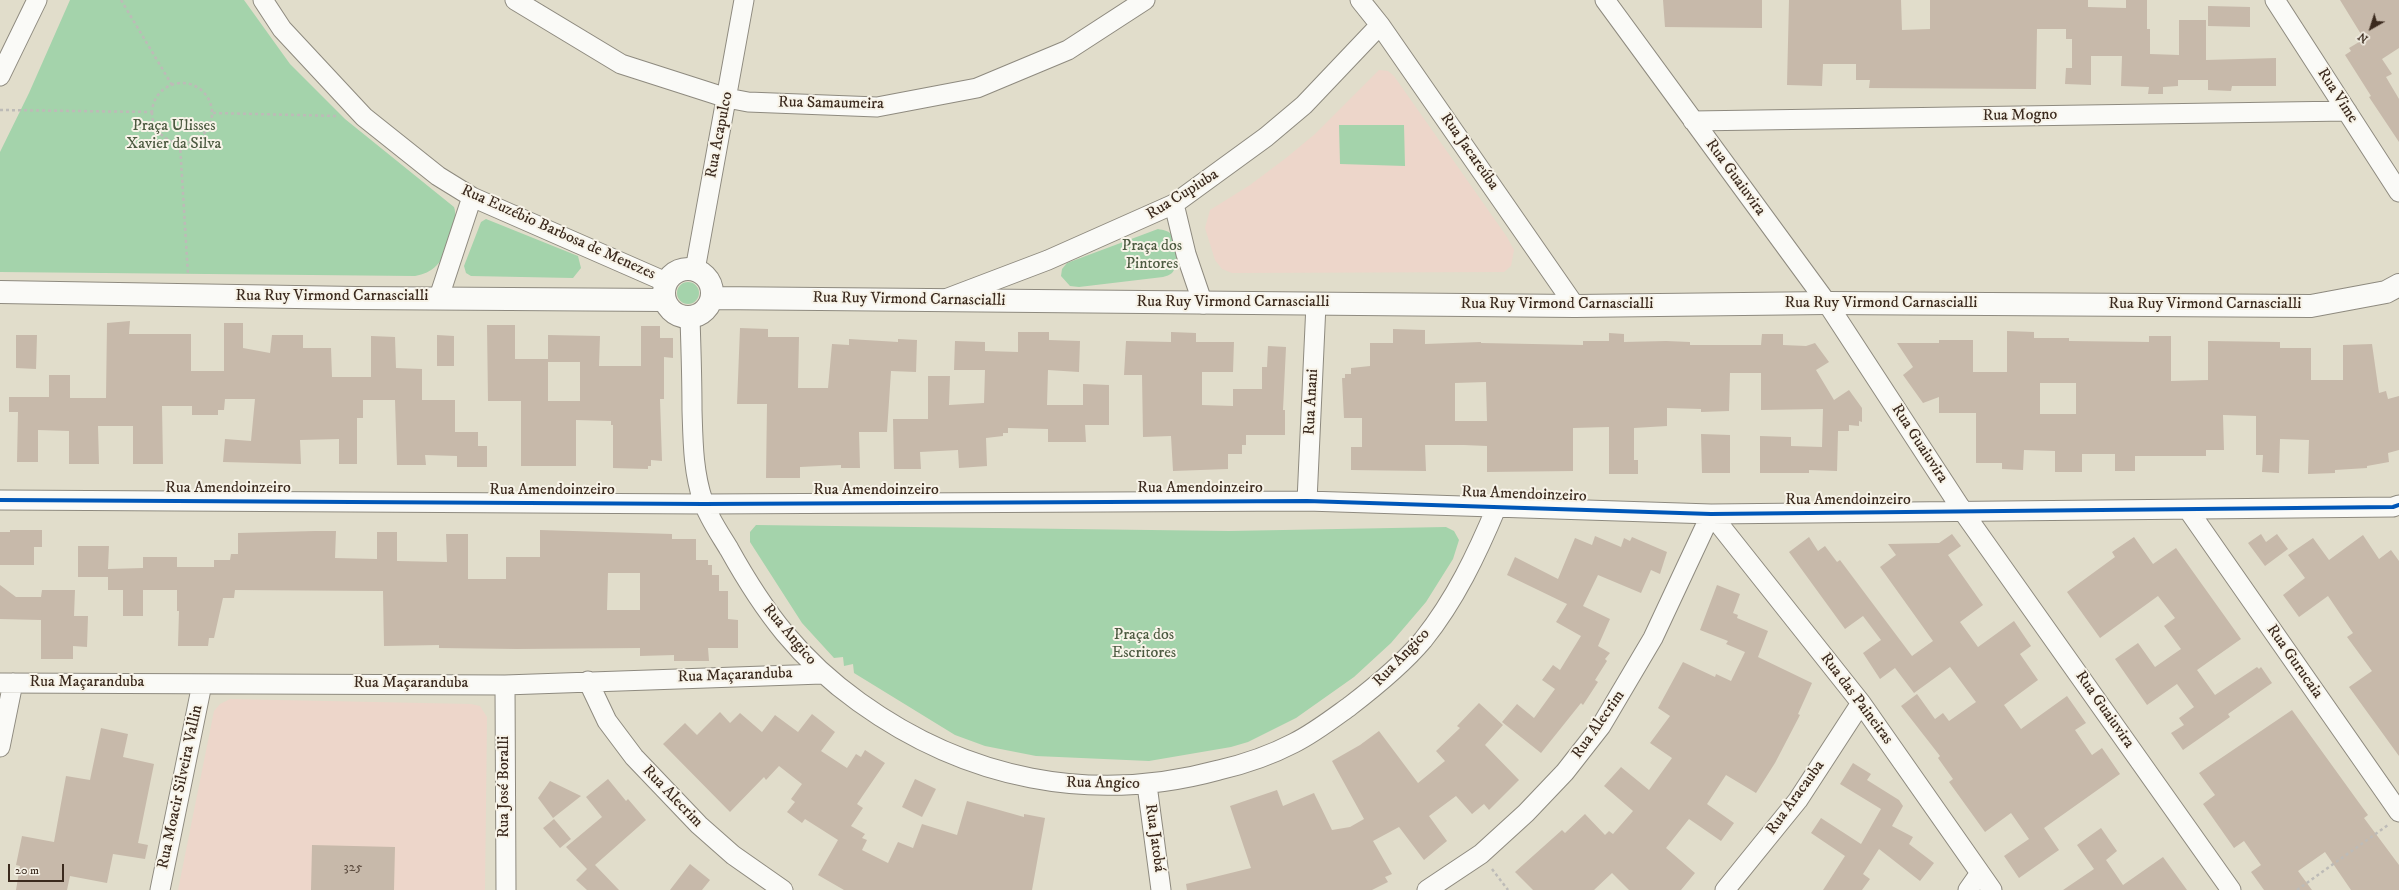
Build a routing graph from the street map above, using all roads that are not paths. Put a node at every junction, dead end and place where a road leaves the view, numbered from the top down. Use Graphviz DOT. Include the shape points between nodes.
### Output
graph roads {
  1 [pos="37,0"];
  2 [pos="263,0"];
  3 [pos="516,0"];
  4 [pos="744,0"];
  5 [pos="1145,0"];
  6 [pos="1360,0"];
  7 [pos="1605,0"];
  8 [pos="2275,0"];
  9 [pos="1380,25"];
  10 [pos="0,76"];
  11 [pos="727,98"];
  12 [pos="2347,111"];
  13 [pos="1693,121"];
  14 [pos="2399,192"];
  15 [pos="472,197"];
  16 [pos="1174,204"];
  17 [pos="695,270"];
  18 [pos="2399,285"];
  19 [pos="665,291"];
  20 [pos="0,292"];
  21 [pos="439,298"];
  22 [pos="712,298"];
  23 [pos="944,300"];
  24 [pos="1827,303"];
  25 [pos="1203,304"];
  26 [pos="1316,304"];
  27 [pos="1576,306"];
  28 [pos="690,318"];
  29 [pos="0,500"];
  30 [pos="1307,501"];
  31 [pos="704,504"];
  32 [pos="1497,506"];
  33 [pos="2397,509"];
  34 [pos="2189,511"];
  35 [pos="1964,513"];
  36 [pos="1711,514"];
  37 [pos="822,674"];
  38 [pos="588,681"];
  39 [pos="6,683"];
  40 [pos="202,684"];
  41 [pos="505,685"];
  42 [pos="1861,703"];
  43 [pos="0,747"];
  44 [pos="1147,785"];
  45 [pos="2396,817"];
  46 [pos="1980,873"];
  47 [pos="160,890"];
  48 [pos="506,890"];
  49 [pos="783,890"];
  50 [pos="1161,890"];
  51 [pos="1427,890"];
  52 [pos="1725,890"];
  53 [pos="1968,890"];
  54 [pos="1992,890"];
  55 [pos="2231,890"];
  1 -- 10 [label="street"];
  2 -- 15 [label="street, Rua Euzébio Barbosa de Menezes" via="282,29 364,117 438,176"];
  3 -- 11 [label="street, Rua Samaumeira" via="621,64"];
  4 -- 11 [label="street, Rua Acapulco"];
  5 -- 11 [label="street, Rua Samaumeira" via="1068,50 977,88 877,107 748,102"];
  6 -- 9 [label="street, Rua Jacareúba"];
  7 -- 13 [label="street, Rua Guaiuvira"];
  8 -- 12 [label="street, Rua Vime"];
  9 -- 16 [label="street, Rua Cupiuba" via="1304,104 1266,137"];
  9 -- 27 [label="street, Rua Jacareúba"];
  11 -- 17 [label="street, Rua Acapulco"];
  12 -- 13 [label="street, Rua Mogno"];
  12 -- 14 [label="street, Rua Vime"];
  13 -- 24 [label="street, Rua Guaiuvira"];
  15 -- 19 [label="street, Rua Euzébio Barbosa de Menezes"];
  15 -- 21 [label="street"];
  16 -- 23 [label="street, Rua Cupiuba" via="1048,260"];
  16 -- 25 [label="street" via="1186,254"];
  17 -- 19 [label="street" via="678,271"];
  17 -- 22 [label="street" via="710,283"];
  18 -- 24 [label="street, Rua Ruy Virmond Carnascialli" via="2386,292 2311,306"];
  19 -- 21 [label="street, Rua Ruy Virmond Carnascialli"];
  19 -- 28 [label="street" via="674,313"];
  20 -- 21 [label="street, Rua Ruy Virmond Carnascialli"];
  22 -- 23 [label="street, Rua Ruy Virmond Carnascialli"];
  22 -- 28 [label="street" via="705,312"];
  23 -- 25 [label="street, Rua Ruy Virmond Carnascialli"];
  24 -- 27 [label="street, Rua Ruy Virmond Carnascialli"];
  24 -- 35 [label="street, Rua Guaiuvira"];
  25 -- 26 [label="street, Rua Ruy Virmond Carnascialli"];
  26 -- 27 [label="street, Rua Ruy Virmond Carnascialli"];
  26 -- 30 [label="street, Rua Anani"];
  28 -- 31 [label="street" via="694,468"];
  29 -- 31 [label="street, Rua Amendoinzeiro"];
  30 -- 31 [label="street, Rua Amendoinzeiro"];
  30 -- 32 [label="street, Rua Amendoinzeiro"];
  31 -- 37 [label="street, Rua Angico" via="747,583 804,657"];
  32 -- 36 [label="street, Rua Amendoinzeiro"];
  32 -- 44 [label="street, Rua Angico" via="1471,564 1444,611 1407,658 1372,689 1315,731 1292,744 1227,768"];
  33 -- 34 [label="street, Rua Amendoinzeiro"];
  34 -- 35 [label="street, Rua Amendoinzeiro"];
  34 -- 45 [label="street, Rua Gurucaia"];
  35 -- 36 [label="street, Rua Amendoinzeiro"];
  35 -- 55 [label="street, Rua Guaiuvira"];
  36 -- 42 [label="street, Rua das Paineiras"];
  36 -- 51 [label="street, Rua Alecrim" via="1656,632 1601,726 1564,772 1526,813 1481,854"];
  37 -- 38 [label="street, Rua Maçaranduba"];
  37 -- 44 [label="street, Rua Angico" via="903,731 941,750 981,765 1054,783"];
  38 -- 41 [label="street, Rua Maçaranduba"];
  38 -- 49 [label="street, Rua Alecrim" via="607,721 634,757 700,825 734,855"];
  39 -- 40 [label="street, Rua Maçaranduba"];
  39 -- 43 [label="street"];
  40 -- 41 [label="street, Rua Maçaranduba"];
  40 -- 47 [label="street, Rua Moacir Silveira Vallin"];
  41 -- 48 [label="street, Rua José Boralli"];
  42 -- 46 [label="street, Rua das Paineiras"];
  42 -- 52 [label="street, Rua Aracauba" via="1798,800"];
  44 -- 50 [label="street, Rua Jatobá"];
  46 -- 53 [label="street"];
  46 -- 54 [label="street, Rua das Paineiras"];
}
